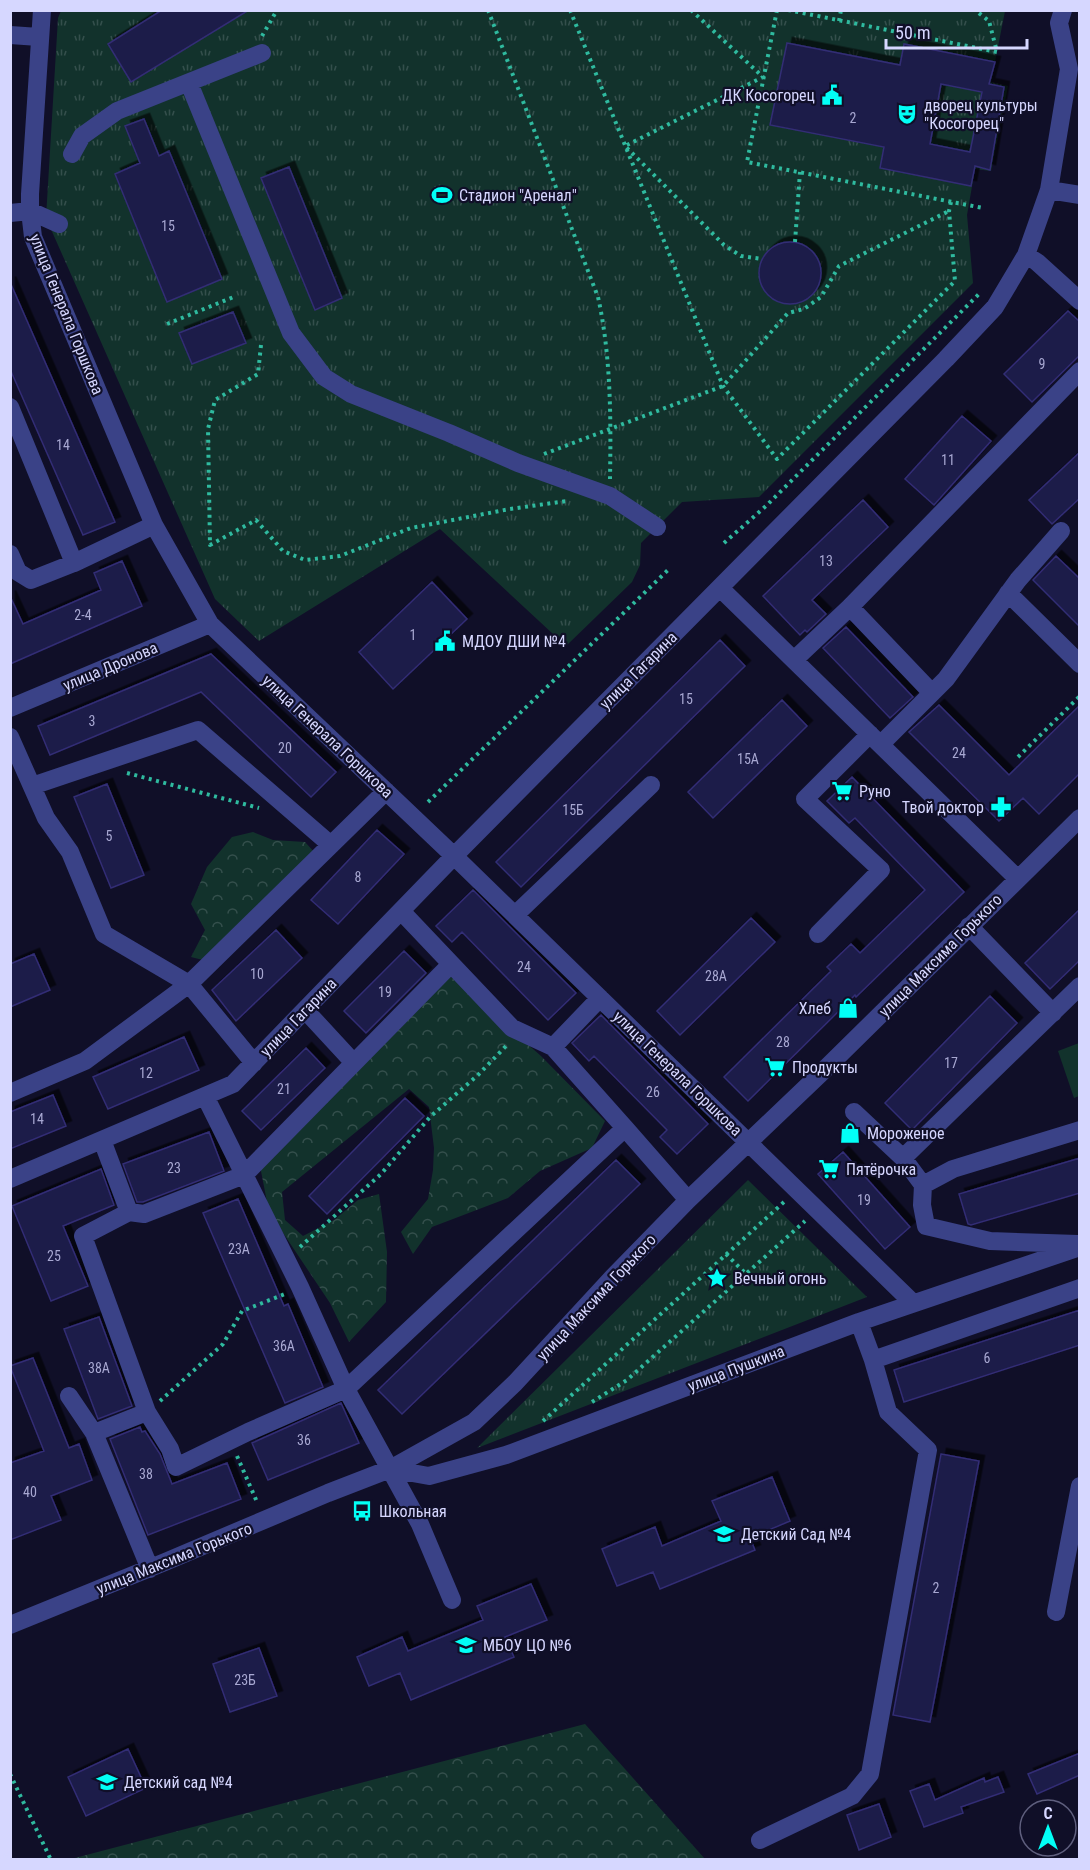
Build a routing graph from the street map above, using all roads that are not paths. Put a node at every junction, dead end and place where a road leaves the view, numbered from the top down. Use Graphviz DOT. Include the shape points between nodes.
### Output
graph roads {
  1 [pos="42,10"];
  2 [pos="1063,10"];
  3 [pos="10,35"];
  4 [pos="39,37"];
  5 [pos="260,48"];
  6 [pos="1074,70"];
  7 [pos="189,83"];
  8 [pos="72,154"];
  9 [pos="1049,190"];
  10 [pos="1080,195"];
  11 [pos="30,211"];
  12 [pos="10,213"];
  13 [pos="59,224"];
  14 [pos="1026,255"];
  15 [pos="1080,302"];
  16 [pos="1080,371"];
  17 [pos="10,407"];
  18 [pos="154,525"];
  19 [pos="657,527"];
  20 [pos="1061,531"];
  21 [pos="10,554"];
  22 [pos="74,563"];
  23 [pos="720,588"];
  24 [pos="1008,593"];
  25 [pos="850,607"];
  26 [pos="210,624"];
  27 [pos="794,660"];
  28 [pos="1080,664"];
  29 [pos="932,693"];
  30 [pos="10,708"];
  31 [pos="10,737"];
  32 [pos="875,739"];
  33 [pos="651,785"];
  34 [pos="32,786"];
  35 [pos="386,791"];
  36 [pos="1080,818"];
  37 [pos="331,845"];
  38 [pos="454,856"];
  39 [pos="1017,879"];
  40 [pos="401,911"];
  41 [pos="515,915"];
  42 [pos="969,926"];
  43 [pos="818,934"];
  44 [pos="451,964"];
  45 [pos="189,984"];
  46 [pos="1080,986"];
  47 [pos="600,998"];
  48 [pos="305,1010"];
  49 [pos="1053,1013"];
  50 [pos="553,1047"];
  51 [pos="254,1063"];
  52 [pos="354,1063"];
  53 [pos="10,1093"];
  54 [pos="205,1096"];
  55 [pos="854,1112"];
  56 [pos="625,1128"];
  57 [pos="1080,1130"];
  58 [pos="102,1140"];
  59 [pos="749,1142"];
  60 [pos="903,1158"];
  61 [pos="244,1175"];
  62 [pos="10,1179"];
  63 [pos="923,1185"];
  64 [pos="688,1200"];
  65 [pos="129,1212"];
  66 [pos="1080,1245"];
  67 [pos="1080,1288"];
  68 [pos="913,1303"];
  69 [pos="859,1322"];
  70 [pos="873,1360"];
  71 [pos="346,1389"];
  72 [pos="69,1396"];
  73 [pos="147,1412"];
  74 [pos="94,1433"];
  75 [pos="390,1469"];
  76 [pos="1080,1486"];
  77 [pos="150,1569"];
  78 [pos="452,1600"];
  79 [pos="1056,1611"];
  80 [pos="10,1625"];
  81 [pos="760,1840"];
  1 -- 4 [label="street, улица Генерала Горшкова"];
  2 -- 6 [label="street, улица Гагарина" via="1059,23"];
  3 -- 4 [label="street"];
  4 -- 11 [label="street, улица Генерала Горшкова"];
  5 -- 7 [label="street"];
  6 -- 9 [label="street, улица Гагарина"];
  7 -- 8 [label="street" via="117,111 82,136"];
  7 -- 19 [label="street" via="291,333 324,377 351,394 518,463 610,496"];
  9 -- 10 [label="street"];
  9 -- 14 [label="street, улица Гагарина"];
  11 -- 12 [label="street"];
  11 -- 13 [label="street"];
  11 -- 18 [label="street, улица Генерала Горшкова" via="33,237"];
  14 -- 15 [label="street"];
  14 -- 23 [label="street, улица Гагарина" via="995,307"];
  16 -- 25 [label="street"];
  17 -- 22 [label="street"];
  18 -- 22 [label="street"];
  18 -- 26 [label="street, улица Генерала Горшкова"];
  20 -- 24 [label="street"];
  21 -- 22 [label="street" via="18,572 31,580"];
  23 -- 27 [label="street"];
  23 -- 38 [label="street, улица Гагарина"];
  24 -- 28 [label="street"];
  24 -- 29 [label="street"];
  25 -- 27 [label="street"];
  25 -- 29 [label="street"];
  26 -- 30 [label="street, улица Дронова"];
  26 -- 35 [label="street, улица Генерала Горшкова"];
  27 -- 32 [label="street"];
  29 -- 32 [label="street"];
  31 -- 34 [label="street"];
  32 -- 39 [label="street"];
  32 -- 43 [label="street" via="805,799 881,870"];
  33 -- 41 [label="street"];
  34 -- 37 [label="street" via="198,730"];
  34 -- 45 [label="street" via="46,818 70,852 104,934"];
  35 -- 37 [label="street"];
  35 -- 38 [label="street, улица Генерала Горшкова"];
  36 -- 39 [label="street, улица Максима Горького"];
  37 -- 45 [label="street"];
  38 -- 40 [label="street, улица Гагарина"];
  38 -- 41 [label="street, улица Генерала Горшкова"];
  39 -- 42 [label="street, улица Максима Горького"];
  40 -- 44 [label="street"];
  40 -- 48 [label="street, улица Гагарина"];
  41 -- 47 [label="street, улица Генерала Горшкова"];
  42 -- 49 [label="street"];
  42 -- 59 [label="street, улица Максима Горького"];
  44 -- 50 [label="street" via="512,1028"];
  44 -- 52 [label="street"];
  45 -- 51 [label="street"];
  45 -- 53 [label="street" via="85,1061"];
  46 -- 49 [label="street"];
  47 -- 50 [label="street"];
  47 -- 59 [label="street, улица Генерала Горшкова"];
  48 -- 51 [label="street, улица Гагарина"];
  48 -- 52 [label="street"];
  49 -- 60 [label="street"];
  50 -- 56 [label="street"];
  51 -- 54 [label="street, улица Гагарина" via="233,1084"];
  52 -- 61 [label="street"];
  54 -- 58 [label="street, улица Гагарина"];
  54 -- 61 [label="street"];
  55 -- 60 [label="street"];
  56 -- 64 [label="street"];
  56 -- 71 [label="street"];
  57 -- 63 [label="street" via="953,1169"];
  58 -- 62 [label="street, улица Гагарина"];
  58 -- 65 [label="street"];
  59 -- 64 [label="street, улица Максима Горького"];
  59 -- 68 [label="street, улица Генерала Горшкова"];
  60 -- 63 [label="street"];
  61 -- 65 [label="street" via="144,1214"];
  61 -- 71 [label="street"];
  63 -- 66 [label="street" via="921,1205 926,1226 990,1241"];
  64 -- 75 [label="street, улица Максима Горького" via="474,1422"];
  65 -- 73 [label="street" via="83,1236"];
  66 -- 68 [label="street, улица Пушкина"];
  67 -- 70 [label="street"];
  68 -- 69 [label="street, улица Пушкина"];
  69 -- 70 [label="street"];
  69 -- 75 [label="street, улица Пушкина" via="506,1455 429,1476"];
  70 -- 81 [label="street" via="888,1412 928,1450 870,1774 852,1796"];
  71 -- 73 [label="street" via="177,1467"];
  71 -- 75 [label="street"];
  72 -- 74 [label="street"];
  73 -- 74 [label="street"];
  74 -- 77 [label="street"];
  75 -- 77 [label="street, улица Максима Горького"];
  75 -- 78 [label="street" via="420,1524"];
  76 -- 79 [label="street"];
  77 -- 80 [label="street, улица Максима Горького"];
}
